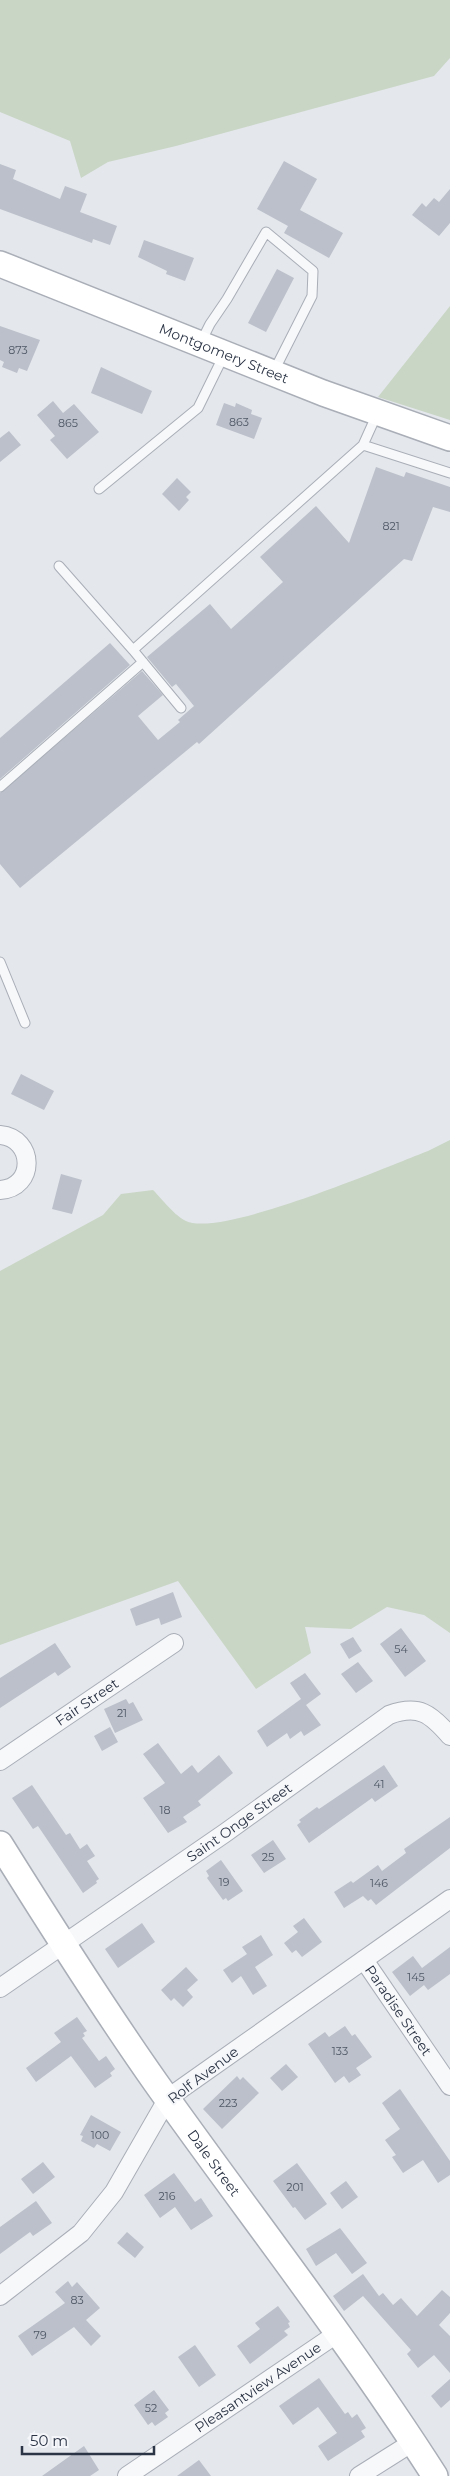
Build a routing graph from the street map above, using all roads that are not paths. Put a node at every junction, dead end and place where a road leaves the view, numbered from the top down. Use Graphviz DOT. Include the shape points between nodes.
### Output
graph roads {
  1 [pos="0,264"];
  2 [pos="200,343"];
  3 [pos="225,353"];
  4 [pos="273,373"];
  5 [pos="378,412"];
  6 [pos="450,438"];
  7 [pos="363,445"];
  8 [pos="450,473"];
  9 [pos="99,489"];
  10 [pos="59,566"];
  11 [pos="133,650"];
  12 [pos="143,662"];
  13 [pos="181,708"];
  14 [pos="0,787"];
  15 [pos="0,962"];
  16 [pos="25,1023"];
  17 [pos="0,1134"];
  18 [pos="0,1190"];
  19 [pos="174,1643"];
  20 [pos="450,1736"];
  21 [pos="0,1761"];
  22 [pos="0,1844"];
  23 [pos="450,1898"];
  24 [pos="64,1944"];
  25 [pos="364,1960"];
  26 [pos="0,1988"];
  27 [pos="450,2086"];
  28 [pos="168,2098"];
  29 [pos="0,2296"];
  30 [pos="338,2333"];
  31 [pos="413,2442"];
  32 [pos="450,2470"];
  33 [pos="127,2476"];
  34 [pos="359,2476"];
  35 [pos="435,2476"];
  36 [pos="445,2476"];
  1 -- 2 [label="street, Montgomery Street"];
  2 -- 3 [label="street, Montgomery Street"];
  2 -- 4 [label="lane" via="266,232 313,271 312,296"];
  3 -- 4 [label="street, Montgomery Street"];
  3 -- 9 [label="lane" via="198,408"];
  4 -- 5 [label="street, Montgomery Street"];
  5 -- 6 [label="street, Montgomery Street"];
  5 -- 7 [label="lane"];
  7 -- 8 [label="lane"];
  7 -- 11 [label="lane"];
  10 -- 11 [label="lane"];
  11 -- 12 [label="lane"];
  12 -- 13 [label="lane"];
  12 -- 14 [label="lane"];
  15 -- 16 [label="lane"];
  17 -- 18 [label="street" via="18,1142 26,1152 28,1164 20,1181"];
  19 -- 21 [label="street, Fair Street"];
  20 -- 24 [label="street, Saint Onge Street" via="432,1717 419,1711 400,1711 369,1728"];
  22 -- 24 [label="street, Dale Street"];
  23 -- 25 [label="street, Rolf Avenue"];
  24 -- 26 [label="street, Saint Onge Street"];
  24 -- 28 [label="street, Dale Street"];
  25 -- 27 [label="street, Paradise Street"];
  25 -- 28 [label="street, Rolf Avenue"];
  28 -- 29 [label="street, Rolf Avenue" via="114,2192 81,2233"];
  28 -- 30 [label="street, Dale Street"];
  30 -- 31 [label="street, Dale Street"];
  30 -- 33 [label="street, Pleasantview Avenue"];
  31 -- 34 [label="street"];
  31 -- 35 [label="street, Dale Street"];
  32 -- 36 [label="street"];
}
